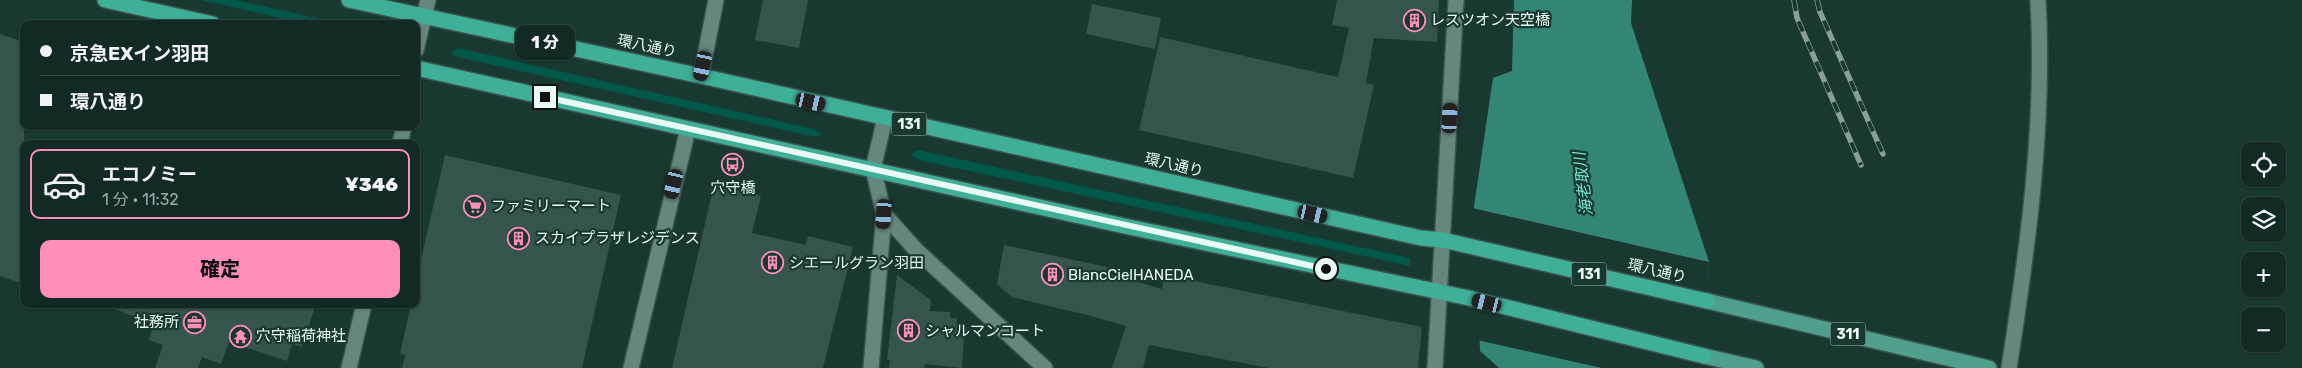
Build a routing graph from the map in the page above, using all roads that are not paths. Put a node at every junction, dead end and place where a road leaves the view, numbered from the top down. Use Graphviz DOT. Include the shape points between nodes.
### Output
graph roads {
  1 [pos="105,0"];
  2 [pos="349,0"];
  3 [pos="716,0"];
  4 [pos="1456,0"];
  5 [pos="2038,0"];
  6 [pos="426,7"];
  7 [pos="195,20"];
  8 [pos="420,33"];
  9 [pos="420,69"];
  10 [pos="701,76"];
  11 [pos="884,118"];
  12 [pos="688,129"];
  13 [pos="873,169"];
  14 [pos="884,214"];
  15 [pos="1443,240"];
  16 [pos="1441,292"];
  17 [pos="1707,301"];
  18 [pos="363,308"];
  19 [pos="1704,356"];
  20 [pos="349,368"];
  21 [pos="631,368"];
  22 [pos="871,368"];
  23 [pos="1045,368"];
  24 [pos="1435,368"];
  25 [pos="1756,368"];
  26 [pos="1989,368"];
  27 [pos="2009,368"];
  1 -- 7 [label="highway"];
  2 -- 6 [label="highway, 環八通り / 131"];
  3 -- 10 [label="street"];
  4 -- 15 [label="street"];
  5 -- 27 [label="street" via="2038,146"];
  6 -- 8 [label="street"];
  6 -- 10 [label="highway, 環八通り / 131"];
  9 -- 12 [label="highway"];
  10 -- 11 [label="highway, 環八通り / 131"];
  11 -- 13 [label="street"];
  11 -- 15 [label="highway, 環八通り / 131" via="1421,238"];
  12 -- 13 [label="highway"];
  12 -- 21 [label="street"];
  13 -- 14 [label="street"];
  13 -- 16 [label="highway" via="1138,229"];
  14 -- 22 [label="street"];
  14 -- 23 [label="street" via="916,250"];
  15 -- 16 [label="street"];
  15 -- 17 [label="highway, 環八通り / 131"];
  16 -- 19 [label="highway"];
  16 -- 24 [label="street"];
  17 -- 26 [label="main road, 環八通り / 311"];
  18 -- 20 [label="street"];
  19 -- 25 [label="main road"];
}
